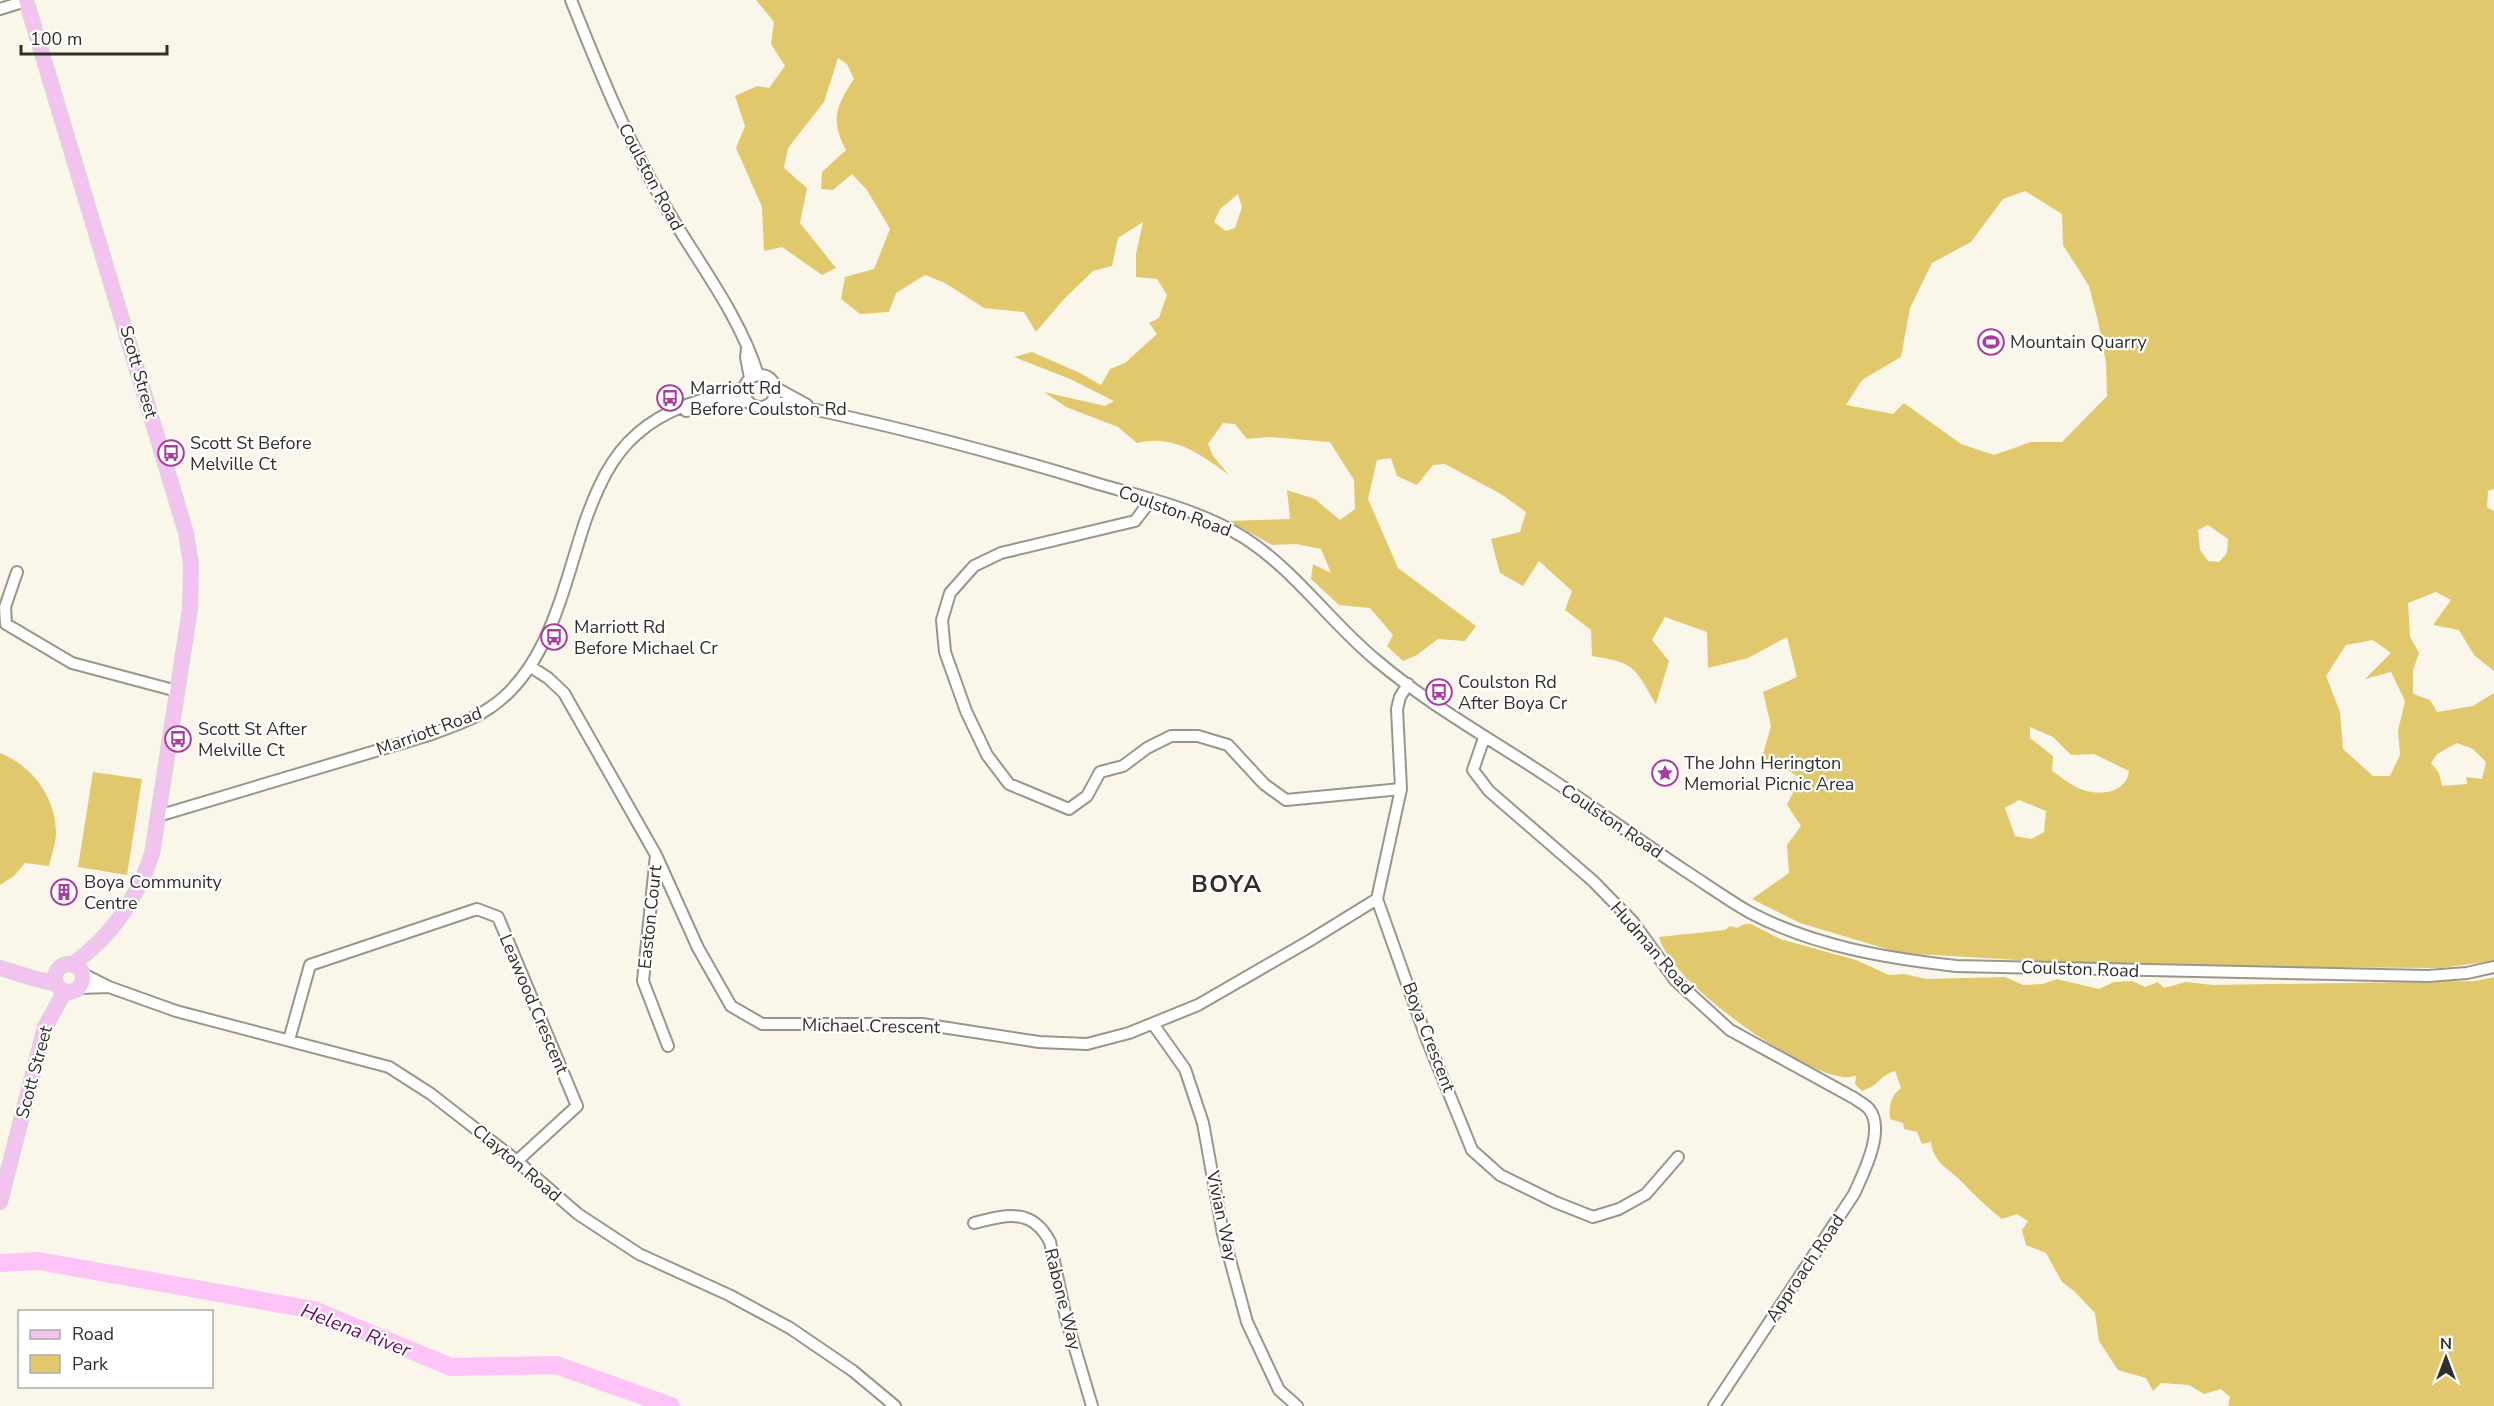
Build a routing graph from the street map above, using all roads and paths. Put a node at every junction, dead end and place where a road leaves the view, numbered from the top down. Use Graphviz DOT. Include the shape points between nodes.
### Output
graph roads {
  1 [pos="571,0"];
  2 [pos="26,1"];
  3 [pos="0,9"];
  4 [pos="751,380"];
  5 [pos="776,388"];
  6 [pos="772,401"];
  7 [pos="748,402"];
  8 [pos="812,408"];
  9 [pos="676,410"];
  10 [pos="1151,500"];
  11 [pos="17,572"];
  12 [pos="531,667"];
  13 [pos="1408,684"];
  14 [pos="177,692"];
  15 [pos="1484,738"];
  16 [pos="1401,789"];
  17 [pos="158,816"];
  18 [pos="656,855"];
  19 [pos="1377,899"];
  20 [pos="0,968"];
  21 [pos="2494,968"];
  22 [pos="79,970"];
  23 [pos="63,984"];
  24 [pos="109,987"];
  25 [pos="1153,1024"];
  26 [pos="289,1040"];
  27 [pos="668,1046"];
  28 [pos="1875,1122"];
  29 [pos="1678,1157"];
  30 [pos="517,1161"];
  31 [pos="0,1202"];
  32 [pos="974,1223"];
  33 [pos="895,1406"];
  34 [pos="1092,1406"];
  35 [pos="1296,1406"];
  36 [pos="1714,1406"];
  1 -- 4 [label="street, Coulston Road" via="628,138 747,346"];
  2 -- 3 [label="street"];
  2 -- 14 [label="main road, Scott Street" via="186,533 191,564 190,609"];
  4 -- 5 [label="street" via="770,378"];
  4 -- 7 [label="street" via="744,395"];
  4 -- 9 [label="street, Marriott Road"];
  5 -- 6 [label="street"];
  5 -- 8 [label="street, Coulston Road"];
  6 -- 7 [label="street" via="758,407"];
  6 -- 8 [label="street, Coulston Road"];
  7 -- 9 [label="street, Marriott Road"];
  8 -- 10 [label="street, Coulston Road" via="967,445"];
  9 -- 12 [label="street, Marriott Road" via="636,434 598,486 549,629"];
  10 -- 13 [label="street, Coulston Road" via="1218,524 1261,549 1360,646"];
  10 -- 16 [label="street" via="1135,521 1001,554 974,566 950,593 942,620 945,652 974,729 1009,784 1069,809 1086,796 1100,772 1123,766 1171,736 1198,736 1228,745 1264,784 1286,800"];
  11 -- 14 [label="street" via="5,607 6,624 72,663"];
  12 -- 17 [label="street, Marriott Road" via="507,694 466,721"];
  12 -- 18 [label="street, Michael Crescent" via="564,693"];
  13 -- 15 [label="street, Coulston Road"];
  13 -- 16 [label="street" via="1400,696 1396,723"];
  14 -- 17 [label="main road, Scott Street"];
  15 -- 21 [label="street, Coulston Road" via="1750,912 1847,949 1895,959 1987,967 2406,976"];
  15 -- 28 [label="street, Hudman Road" via="1473,770 1489,791 1593,881 1633,922 1675,980 1730,1030 1854,1098 1869,1109"];
  16 -- 19 [label="street"];
  17 -- 22 [label="main road, Scott Street" via="143,881"];
  18 -- 25 [label="street, Michael Crescent" via="698,948 731,1006 762,1024 922,1024 1086,1044"];
  18 -- 27 [label="street, Easton Court" via="644,981"];
  19 -- 25 [label="street, Michael Crescent" via="1198,1005"];
  19 -- 29 [label="street, Boya Crescent" via="1426,1037 1472,1150 1493,1169 1593,1217 1619,1209 1646,1194"];
  20 -- 23 [label="main road, Clayton Road"];
  22 -- 23 [label="main road, Scott Street" via="82,982"];
  22 -- 23 [label="main road, Scott Street" via="66,964"];
  22 -- 24 [label="street, Clayton Road"];
  23 -- 24 [label="street, Clayton Road"];
  23 -- 31 [label="main road, Scott Street" via="56,1011 45,1027"];
  24 -- 26 [label="street, Clayton Road" via="176,1011"];
  25 -- 35 [label="street, Vivian Way" via="1185,1069 1203,1123 1223,1234 1247,1322 1279,1390"];
  26 -- 30 [label="street, Clayton Road" via="389,1067 431,1094"];
  26 -- 30 [label="street, Leawood Crescent" via="310,965 477,909 498,917 577,1106"];
  28 -- 36 [label="street, Approach Road" via="1874,1141 1854,1194"];
  30 -- 33 [label="street, Clayton Road" via="578,1214 639,1254 729,1294 790,1328 853,1371"];
  32 -- 34 [label="street, Rabone Way" via="1022,1216 1044,1230"];
}
